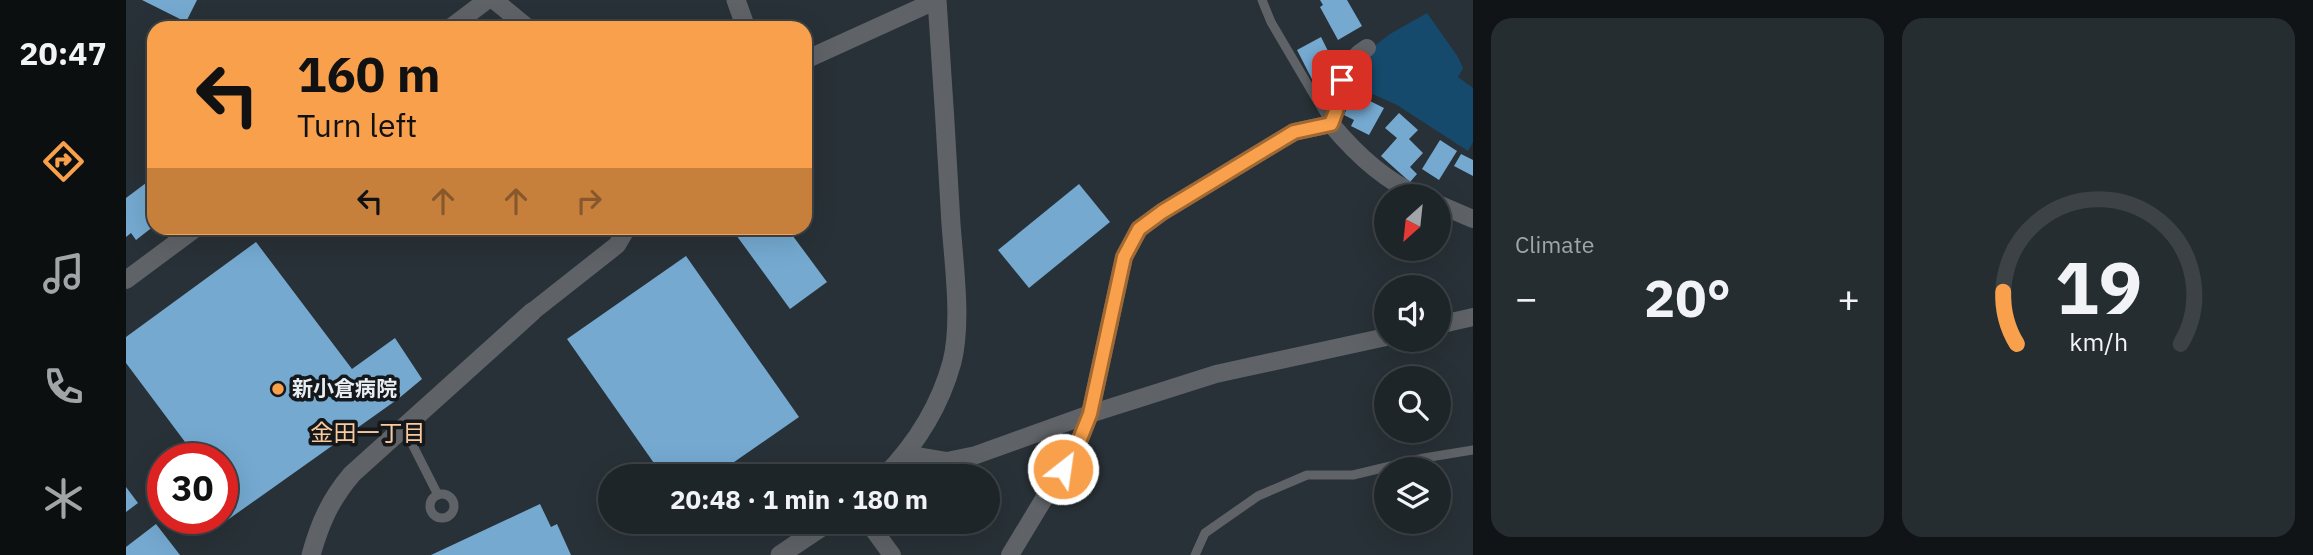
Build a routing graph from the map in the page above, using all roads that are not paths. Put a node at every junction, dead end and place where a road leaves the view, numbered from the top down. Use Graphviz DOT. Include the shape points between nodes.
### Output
graph roads {
  1 [pos="487,0"];
  2 [pos="494,0"];
  3 [pos="736,0"];
  4 [pos="937,0"];
  5 [pos="1262,0"];
  6 [pos="459,21"];
  7 [pos="520,21"];
  8 [pos="744,21"];
  9 [pos="1367,48"];
  10 [pos="812,57"];
  11 [pos="1331,124"];
  12 [pos="1395,184"];
  13 [pos="1451,210"];
  14 [pos="1473,219"];
  15 [pos="187,235"];
  16 [pos="623,235"];
  17 [pos="126,280"];
  18 [pos="532,312"];
  19 [pos="1473,317"];
  20 [pos="1451,322"];
  21 [pos="1374,340"];
  22 [pos="1090,414"];
  23 [pos="404,427"];
  24 [pos="1473,450"];
  25 [pos="906,454"];
  26 [pos="897,464"];
  27 [pos="438,495"];
  28 [pos="811,534"];
  29 [pos="877,534"];
  30 [pos="311,555"];
  31 [pos="780,555"];
  32 [pos="892,555"];
  33 [pos="1010,555"];
  34 [pos="1195,555"];
  1 -- 6 [label="street"];
  2 -- 7 [label="street"];
  3 -- 8 [label="street"];
  4 -- 10 [label="street"];
  4 -- 25 [label="street" via="955,340 941,393 928,423"];
  5 -- 11 [label="lane"];
  9 -- 11 [label="street" via="1345,70"];
  11 -- 12 [label="street"];
  11 -- 22 [label="street" via="1294,132 1139,229 1124,257"];
  13 -- 14 [label="street"];
  15 -- 17 [label="street"];
  16 -- 18 [label="street" via="617,245"];
  18 -- 23 [label="street"];
  19 -- 20 [label="street"];
  21 -- 22 [label="street" via="1216,374"];
  22 -- 25 [label="street" via="976,455 947,461"];
  22 -- 33 [label="street" via="1080,439"];
  23 -- 27 [label="lane"];
  23 -- 30 [label="street" via="334,496"];
  24 -- 34 [label="lane" via="1353,475 1307,475 1258,496 1205,533"];
  25 -- 26 [label="street"];
  28 -- 31 [label="street"];
  29 -- 32 [label="street"];
}
